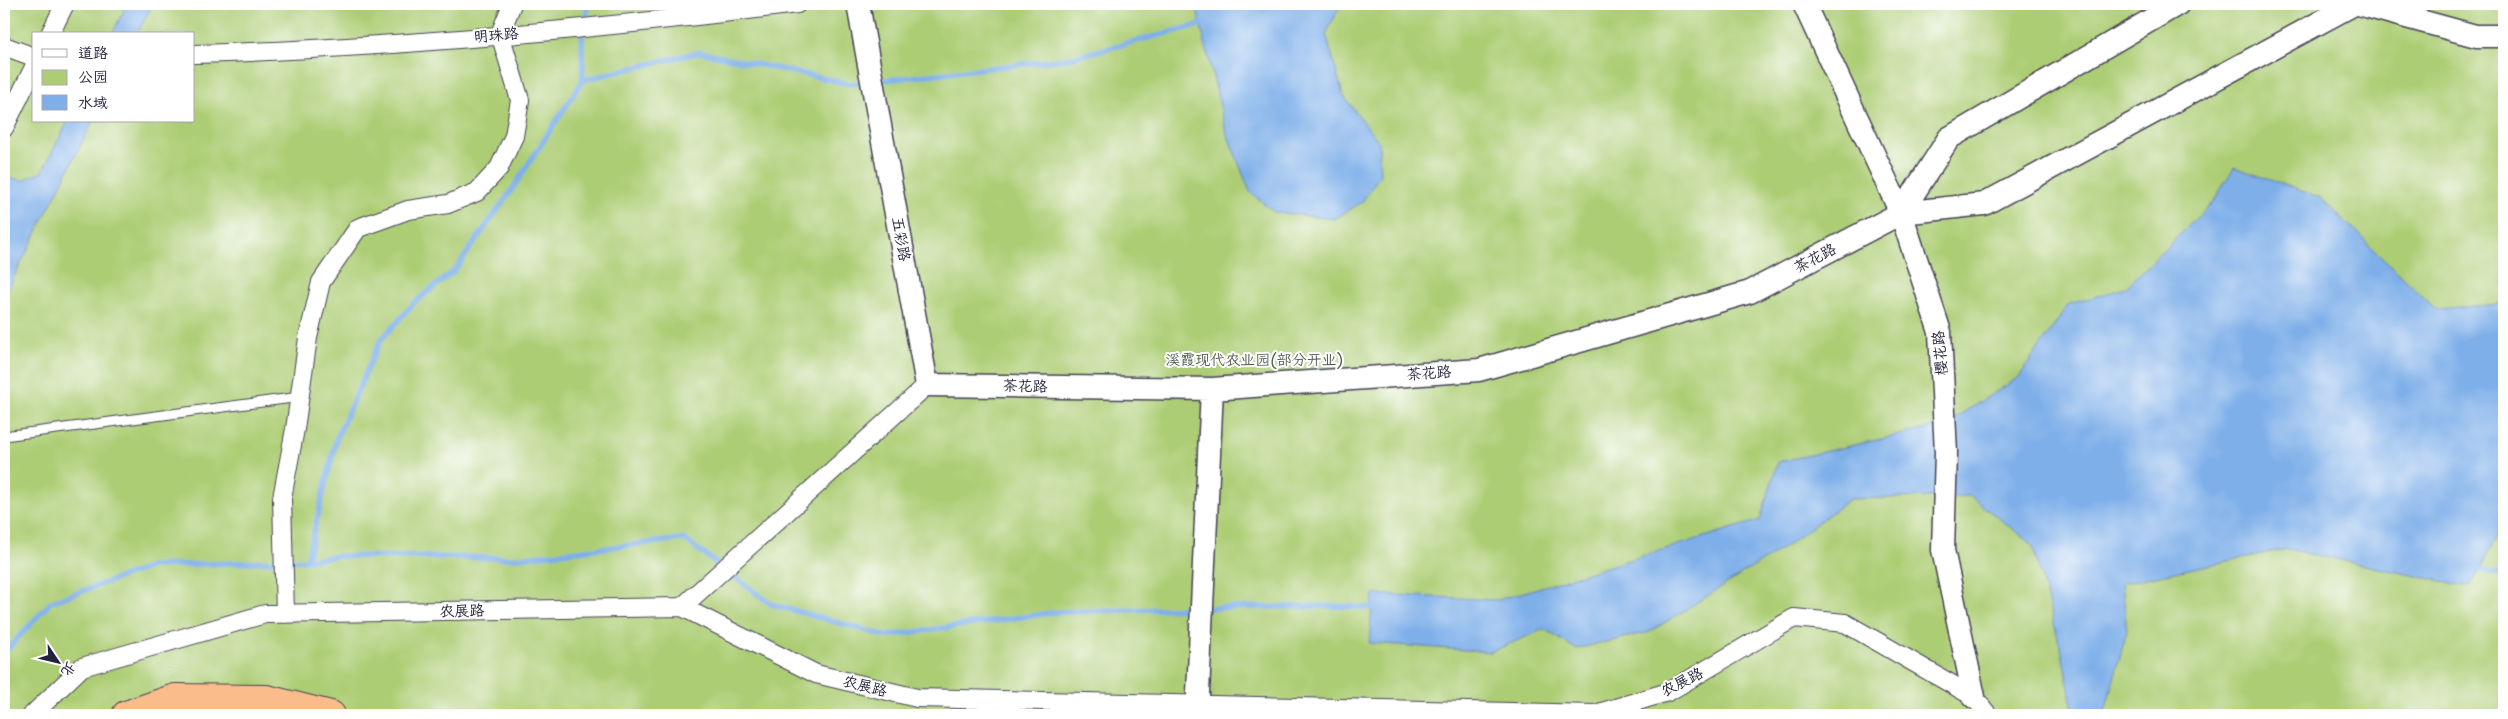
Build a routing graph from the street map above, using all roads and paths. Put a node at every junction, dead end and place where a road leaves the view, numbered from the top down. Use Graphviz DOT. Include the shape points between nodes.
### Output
graph roads {
  1 [pos="65,4"];
  2 [pos="512,4"];
  3 [pos="797,4"];
  4 [pos="858,4"];
  5 [pos="1804,4"];
  6 [pos="2178,4"];
  7 [pos="2356,4"];
  8 [pos="51,32"];
  9 [pos="500,34"];
  10 [pos="2504,36"];
  11 [pos="4,46"];
  12 [pos="195,54"];
  13 [pos="32,56"];
  14 [pos="32,71"];
  15 [pos="4,128"];
  16 [pos="1901,213"];
  17 [pos="928,385"];
  18 [pos="1212,389"];
  19 [pos="300,397"];
  20 [pos="4,436"];
  21 [pos="682,607"];
  22 [pos="285,614"];
  23 [pos="1974,697"];
  24 [pos="1197,710"];
  25 [pos="32,715"];
  26 [pos="126,715"];
  27 [pos="331,715"];
  28 [pos="1988,715"];
  1 -- 8 [label="street"];
  2 -- 9 [label="street"];
  3 -- 9 [label="street, 明珠路"];
  4 -- 17 [label="street, 五彩路"];
  5 -- 16 [label="street, 樱花路"];
  6 -- 16 [label="street" via="1949,138"];
  7 -- 10 [label="street" via="2476,36"];
  7 -- 16 [label="street" via="1984,204"];
  9 -- 12 [label="street, 明珠路" via="269,52"];
  9 -- 19 [label="street" via="520,100 514,136 499,168 477,192 448,204 408,210 358,228 321,282 308,338"];
  11 -- 13 [label="street"];
  14 -- 15 [label="street"];
  16 -- 18 [label="street, 茶花路" via="1750,292 1479,370"];
  16 -- 23 [label="street, 樱花路" via="1940,332 1946,453 1943,550"];
  17 -- 18 [label="street, 茶花路"];
  17 -- 21 [label="street"];
  18 -- 24 [label="street"];
  19 -- 20 [label="lane"];
  19 -- 22 [label="street" via="282,498"];
  21 -- 22 [label="street, 农展路"];
  21 -- 24 [label="street, 农展路" via="816,674 917,698"];
  22 -- 25 [label="street, 农展路" via="265,614 82,667"];
  23 -- 24 [label="street, 农展路" via="1845,623 1794,618 1668,692 1595,714"];
  23 -- 28 [label="street, 农展路"];
  26 -- 27 [label="highway" via="175,698 267,699"];
}
